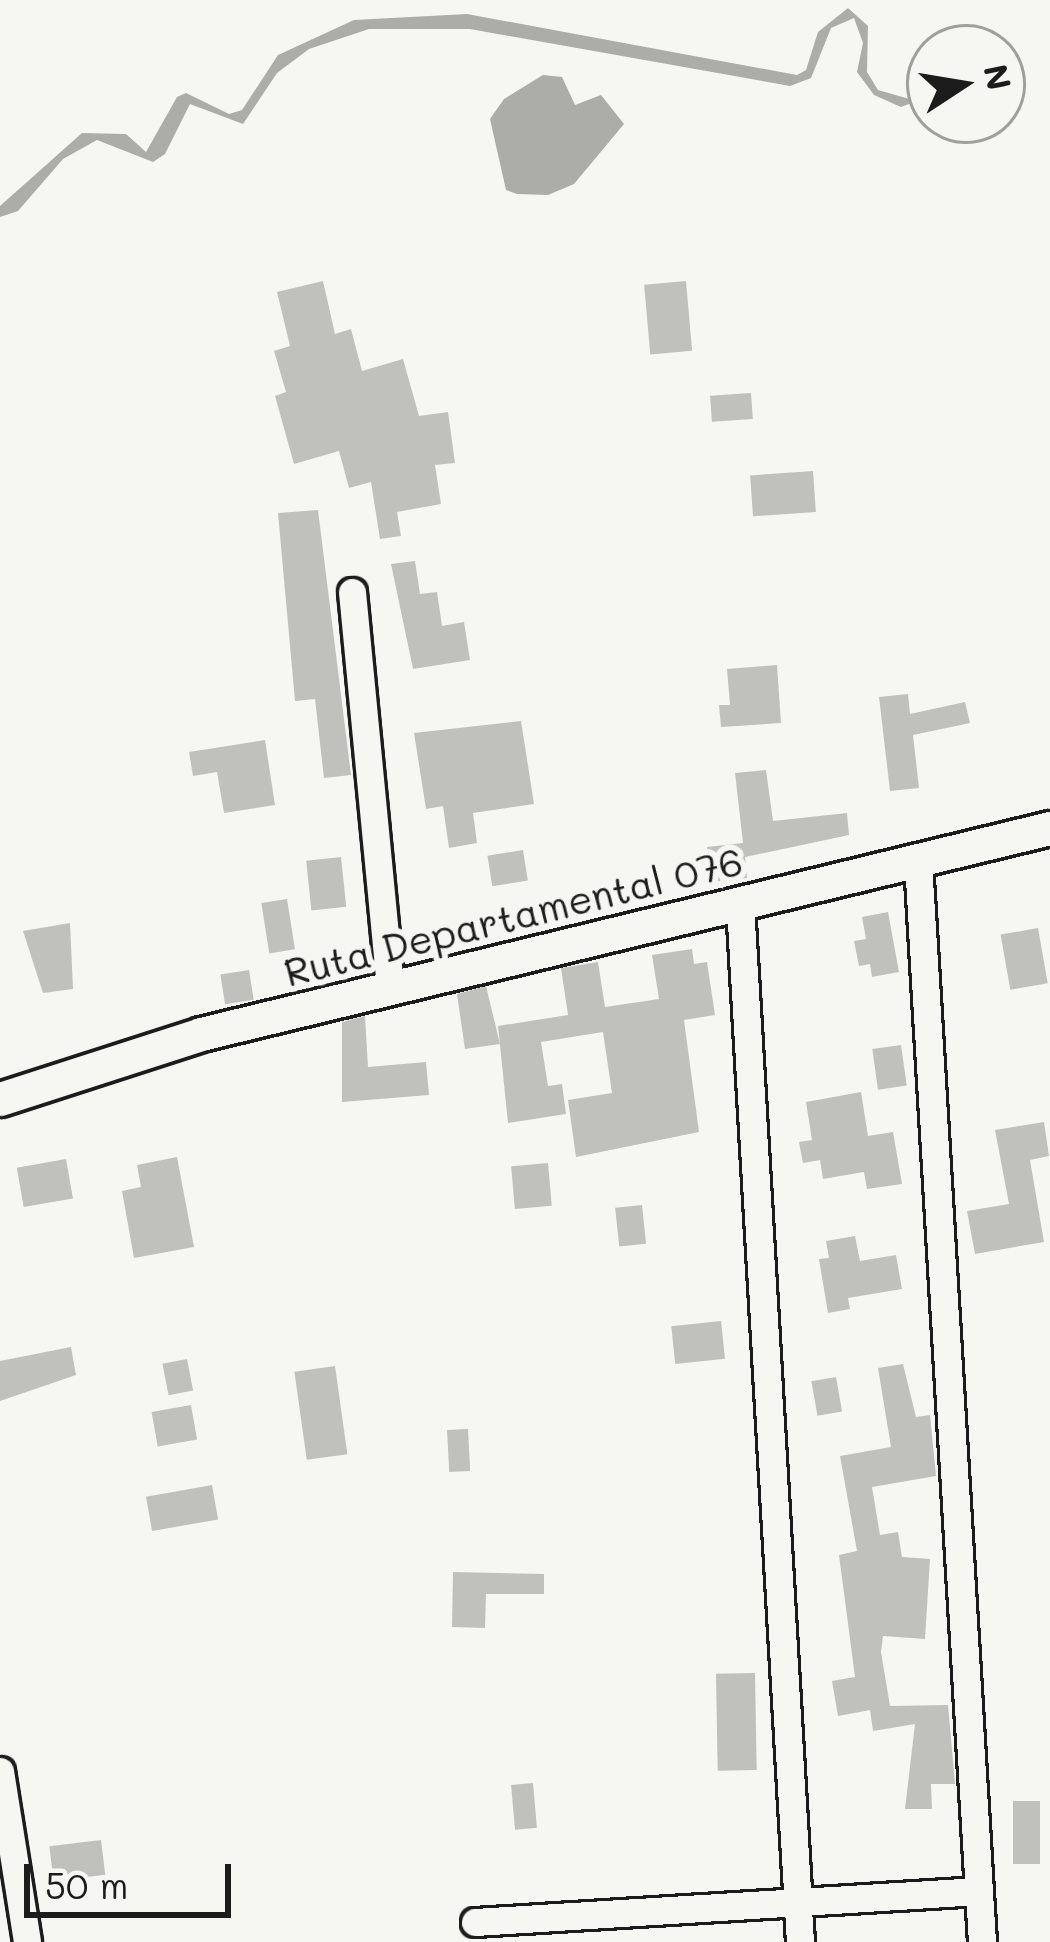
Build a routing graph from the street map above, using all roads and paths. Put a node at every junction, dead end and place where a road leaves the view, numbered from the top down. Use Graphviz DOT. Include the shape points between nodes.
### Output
graph roads {
  1 [pos="352,592"];
  2 [pos="1050,828"];
  3 [pos="918,862"];
  4 [pos="740,905"];
  5 [pos="390,990"];
  6 [pos="0,1100"];
  7 [pos="0,1771"];
  8 [pos="980,1891"];
  9 [pos="798,1902"];
  10 [pos="475,1922"];
  11 [pos="27,1942"];
  12 [pos="800,1942"];
  13 [pos="982,1942"];
  1 -- 5 [label="street"];
  2 -- 3 [label="main road, Ruta Departamental 076"];
  3 -- 4 [label="main road, Ruta Departamental 076"];
  3 -- 8 [label="street"];
  4 -- 5 [label="main road, Ruta Departamental 076"];
  4 -- 9 [label="street"];
  5 -- 6 [label="main road, Ruta Departamental 076" via="201,1034"];
  7 -- 11 [label="street"];
  8 -- 9 [label="street"];
  8 -- 13 [label="street"];
  9 -- 10 [label="street"];
  9 -- 12 [label="street"];
}
